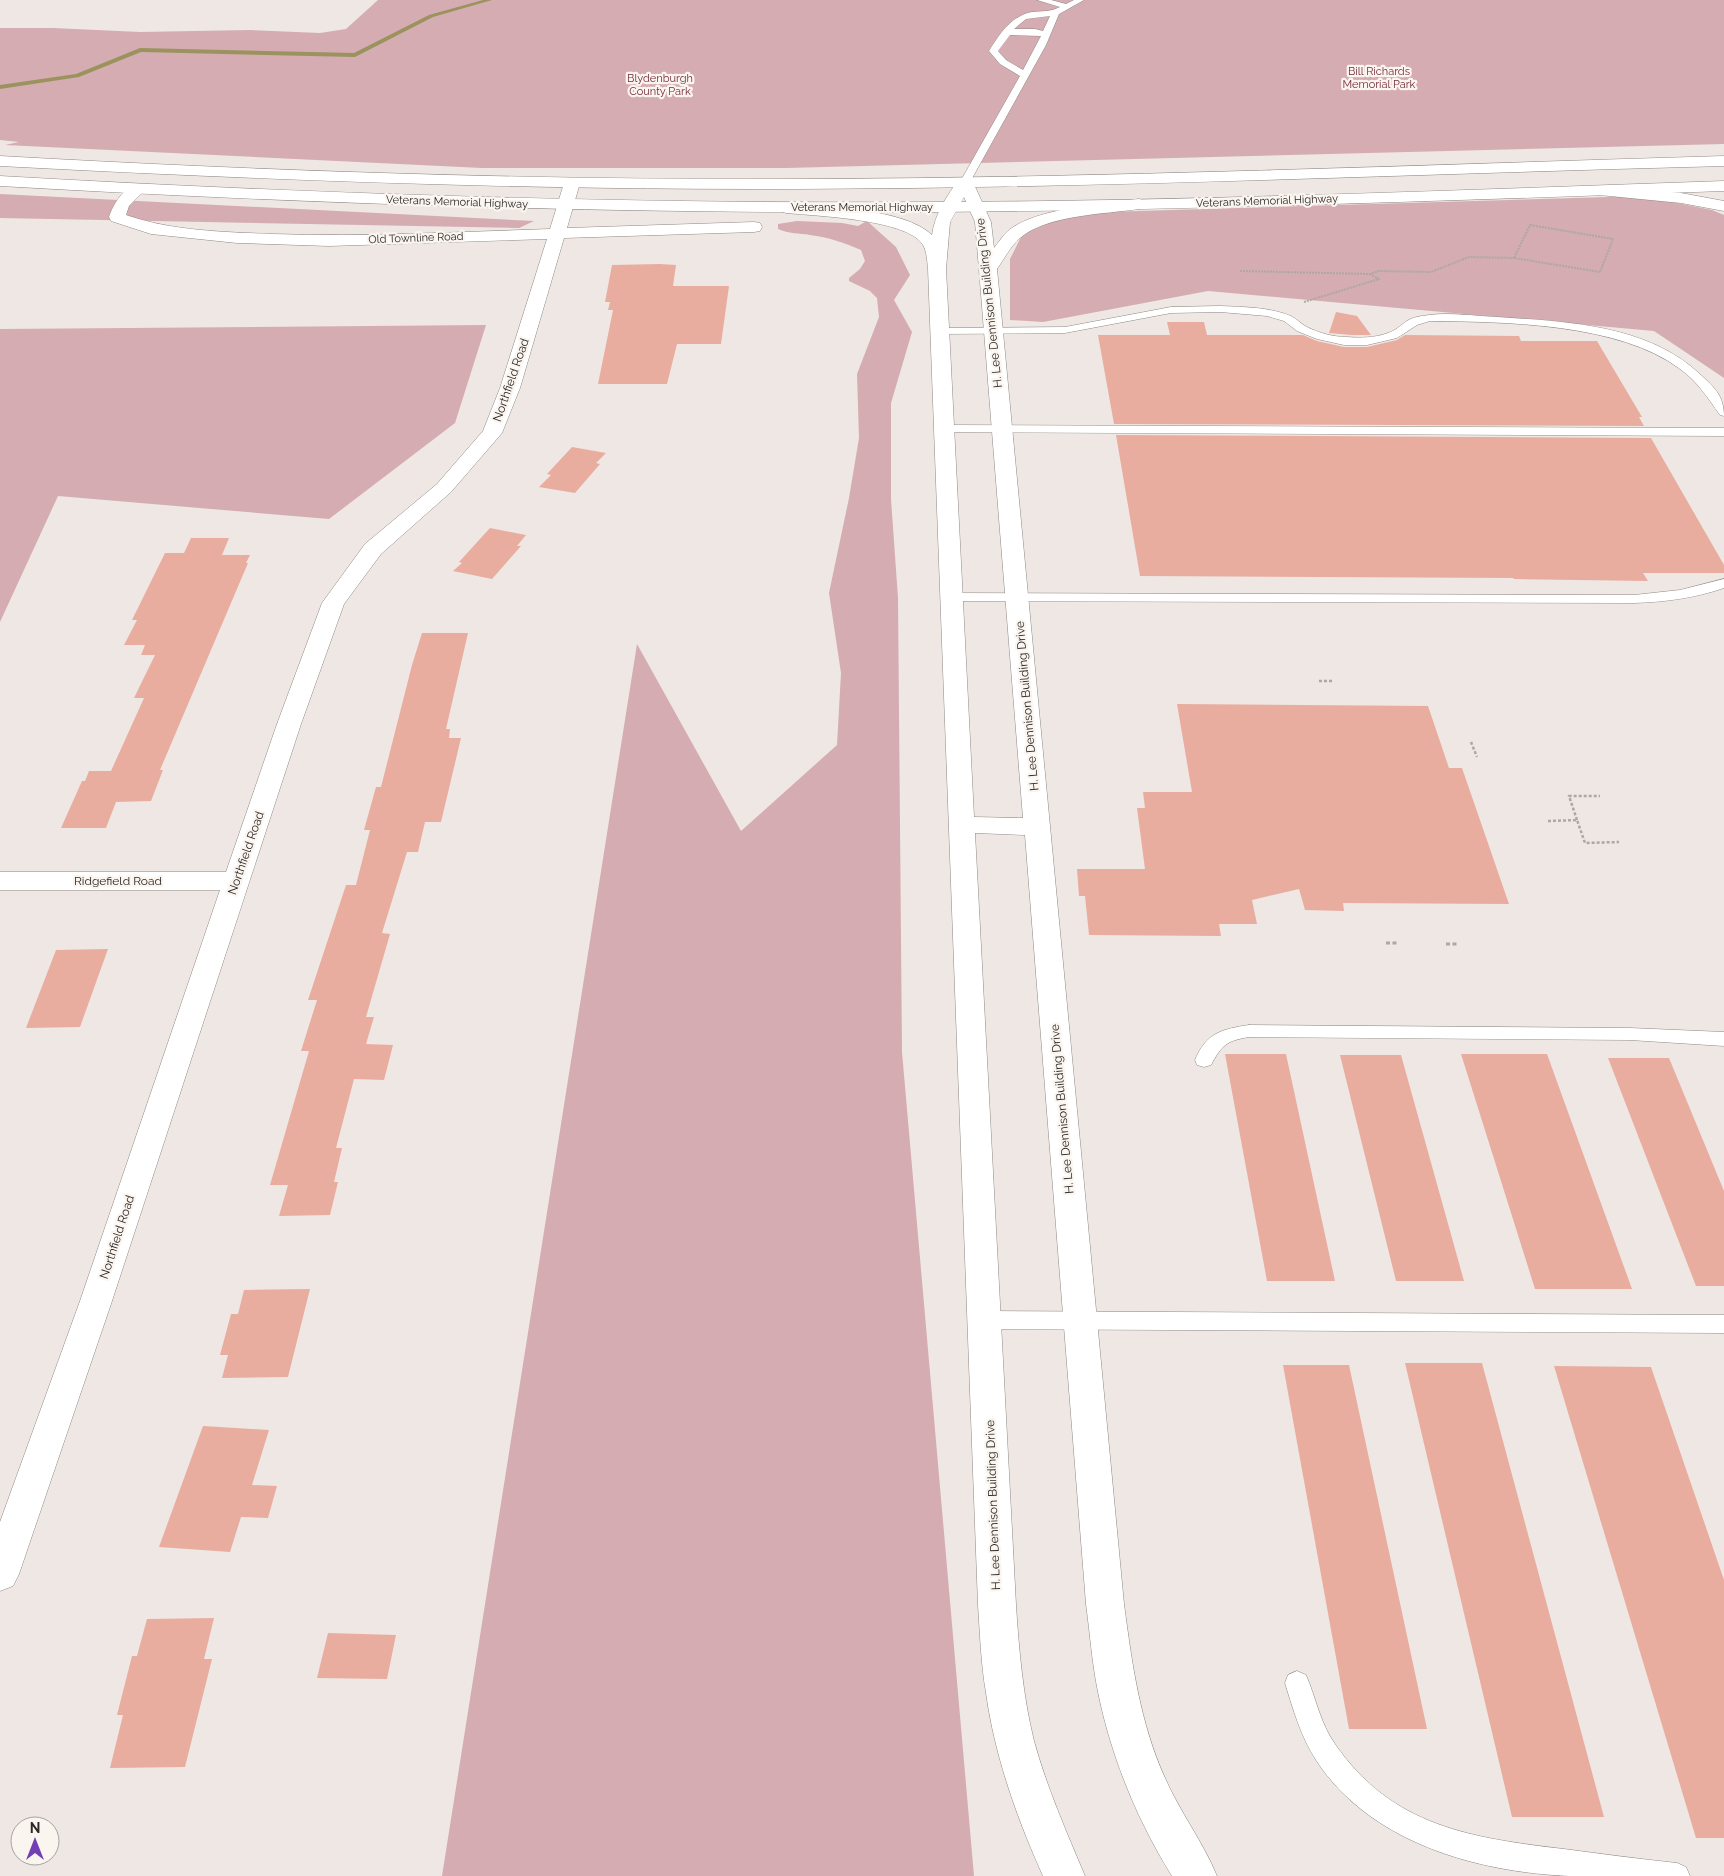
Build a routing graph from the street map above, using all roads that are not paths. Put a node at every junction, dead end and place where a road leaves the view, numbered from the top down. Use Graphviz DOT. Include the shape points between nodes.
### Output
graph roads {
  1 [pos="1041,0"];
  2 [pos="1080,0"];
  3 [pos="1064,3"];
  4 [pos="1055,12"];
  5 [pos="1007,32"];
  6 [pos="1046,35"];
  7 [pos="1025,75"];
  8 [pos="0,160"];
  9 [pos="1722,161"];
  10 [pos="0,181"];
  11 [pos="965,182"];
  12 [pos="1724,186"];
  13 [pos="138,189"];
  14 [pos="1581,190"];
  15 [pos="569,194"];
  16 [pos="1139,204"];
  17 [pos="977,206"];
  18 [pos="1724,206"];
  19 [pos="772,207"];
  20 [pos="949,207"];
  21 [pos="754,227"];
  22 [pos="556,233"];
  23 [pos="937,269"];
  24 [pos="988,269"];
  25 [pos="940,331"];
  26 [pos="992,331"];
  27 [pos="1724,412"];
  28 [pos="944,429"];
  29 [pos="1002,429"];
  30 [pos="1724,432"];
  31 [pos="1724,583"];
  32 [pos="953,597"];
  33 [pos="1017,597"];
  34 [pos="963,825"];
  35 [pos="1038,827"];
  36 [pos="0,881"];
  37 [pos="236,881"];
  38 [pos="1724,1039"];
  39 [pos="1204,1060"];
  40 [pos="985,1320"];
  41 [pos="1080,1320"];
  42 [pos="1724,1324"];
  43 [pos="0,1574"];
  44 [pos="1297,1683"];
  45 [pos="1665,1875"];
  46 [pos="1064,1876"];
  47 [pos="1196,1876"];
  1 -- 3 [label="lane"];
  2 -- 3 [label="lane"];
  3 -- 4 [label="lane"];
  4 -- 5 [label="lane" via="1018,18"];
  4 -- 6 [label="lane"];
  5 -- 6 [label="lane"];
  5 -- 7 [label="lane" via="992,51"];
  6 -- 7 [label="lane"];
  7 -- 11 [label="lane"];
  8 -- 15 [label="main road, Veterans Memorial Highway"];
  9 -- 11 [label="main road, Veterans Memorial Highway"];
  10 -- 13 [label="main road, Veterans Memorial Highway"];
  11 -- 15 [label="main road, Veterans Memorial Highway"];
  11 -- 17 [label="main road, H. Lee Dennison Building Drive"];
  11 -- 20 [label="main road, H. Lee Dennison Building Drive"];
  12 -- 14 [label="main road, Veterans Memorial Highway"];
  13 -- 15 [label="main road, Veterans Memorial Highway" via="454,202"];
  13 -- 22 [label="main road, Old Townline Road" via="122,204 117,217 151,228 237,238 329,241"];
  14 -- 16 [label="main road, Veterans Memorial Highway"];
  14 -- 18 [label="main road" via="1681,198"];
  15 -- 19 [label="main road, Veterans Memorial Highway"];
  15 -- 22 [label="main road, Northfield Road"];
  16 -- 17 [label="main road, Veterans Memorial Highway"];
  16 -- 24 [label="main road" via="1060,217 1030,226 1010,239"];
  17 -- 20 [label="main road, Veterans Memorial Highway"];
  17 -- 24 [label="main road, H. Lee Dennison Building Drive" via="983,222"];
  19 -- 20 [label="main road, Veterans Memorial Highway"];
  19 -- 23 [label="main road" via="878,218 908,226 930,242"];
  20 -- 23 [label="main road, H. Lee Dennison Building Drive" via="942,222"];
  21 -- 22 [label="main road, Old Townline Road"];
  22 -- 37 [label="main road, Northfield Road" via="510,388 492,433 444,488 373,549 333,603"];
  23 -- 25 [label="main road, H. Lee Dennison Building Drive"];
  24 -- 26 [label="main road, H. Lee Dennison Building Drive"];
  25 -- 26 [label="lane"];
  25 -- 28 [label="main road, H. Lee Dennison Building Drive"];
  26 -- 27 [label="lane" via="1065,330 1182,309 1268,313 1288,319 1301,329 1321,337 1355,341 1393,336 1413,322 1430,318 1555,325 1607,333 1671,358 1704,383"];
  26 -- 29 [label="main road, H. Lee Dennison Building Drive"];
  28 -- 29 [label="lane"];
  28 -- 32 [label="main road, H. Lee Dennison Building Drive"];
  29 -- 30 [label="lane"];
  29 -- 33 [label="main road, H. Lee Dennison Building Drive"];
  31 -- 33 [label="lane" via="1686,594 1634,599"];
  32 -- 33 [label="lane"];
  32 -- 34 [label="main road, H. Lee Dennison Building Drive"];
  33 -- 35 [label="main road, H. Lee Dennison Building Drive"];
  34 -- 35 [label="main road"];
  34 -- 40 [label="main road, H. Lee Dennison Building Drive"];
  35 -- 41 [label="main road, H. Lee Dennison Building Drive"];
  36 -- 37 [label="main road, Ridgefield Road"];
  37 -- 43 [label="main road, Northfield Road" via="96,1301"];
  38 -- 39 [label="lane" via="1630,1034 1249,1031 1222,1037 1212,1044"];
  40 -- 41 [label="lane"];
  40 -- 46 [label="main road, H. Lee Dennison Building Drive" via="997,1605 1005,1693 1023,1772"];
  41 -- 42 [label="lane"];
  41 -- 47 [label="main road, H. Lee Dennison Building Drive" via="1105,1604 1117,1690 1142,1772"];
  44 -- 45 [label="lane" via="1314,1730 1326,1753 1345,1777 1366,1798 1420,1832 1493,1853"];
}
